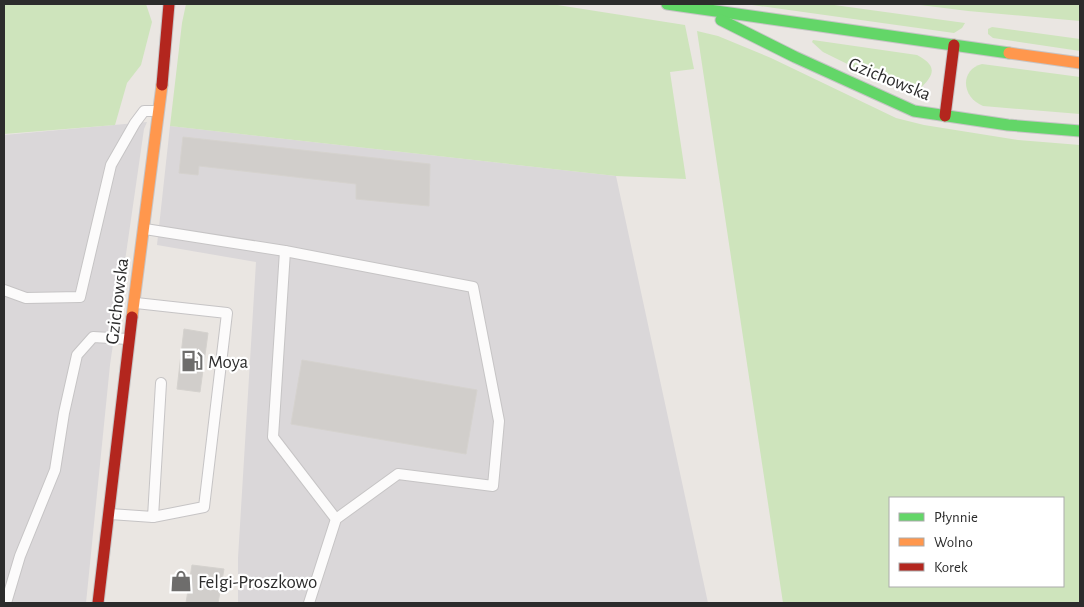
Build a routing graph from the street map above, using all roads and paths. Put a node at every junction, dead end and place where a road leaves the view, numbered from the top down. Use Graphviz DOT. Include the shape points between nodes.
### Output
graph roads {
  1 [pos="169,4"];
  2 [pos="667,4"];
  3 [pos="701,9"];
  4 [pos="954,45"];
  5 [pos="1080,63"];
  6 [pos="160,112"];
  7 [pos="945,116"];
  8 [pos="1080,131"];
  9 [pos="143,228"];
  10 [pos="285,251"];
  11 [pos="4,290"];
  12 [pos="134,303"];
  13 [pos="129,339"];
  14 [pos="161,383"];
  15 [pos="109,514"];
  16 [pos="153,518"];
  17 [pos="336,519"];
  18 [pos="6,603"];
  19 [pos="98,603"];
  20 [pos="309,603"];
  1 -- 6 [label="street, Gzichowska"];
  2 -- 3 [label="street, Gzichowska"];
  3 -- 4 [label="street, Gzichowska"];
  3 -- 7 [label="street, Gzichowska" via="795,57 914,111"];
  4 -- 5 [label="street, Gzichowska"];
  4 -- 7 [label="street"];
  6 -- 9 [label="street, Gzichowska"];
  6 -- 11 [label="lane" via="144,111 110,165 80,297 26,298"];
  7 -- 8 [label="street, Gzichowska"];
  9 -- 10 [label="lane"];
  9 -- 12 [label="street, Gzichowska"];
  10 -- 17 [label="lane" via="273,437"];
  10 -- 17 [label="lane" via="473,287 477,306 498,421 493,486 398,474"];
  12 -- 13 [label="street, Gzichowska"];
  12 -- 16 [label="lane" via="227,313 204,507"];
  13 -- 15 [label="street, Gzichowska"];
  13 -- 18 [label="lane" via="92,337 77,355 56,470 20,556"];
  14 -- 16 [label="lane"];
  15 -- 16 [label="lane"];
  15 -- 19 [label="street, Gzichowska"];
  17 -- 20 [label="lane"];
}
